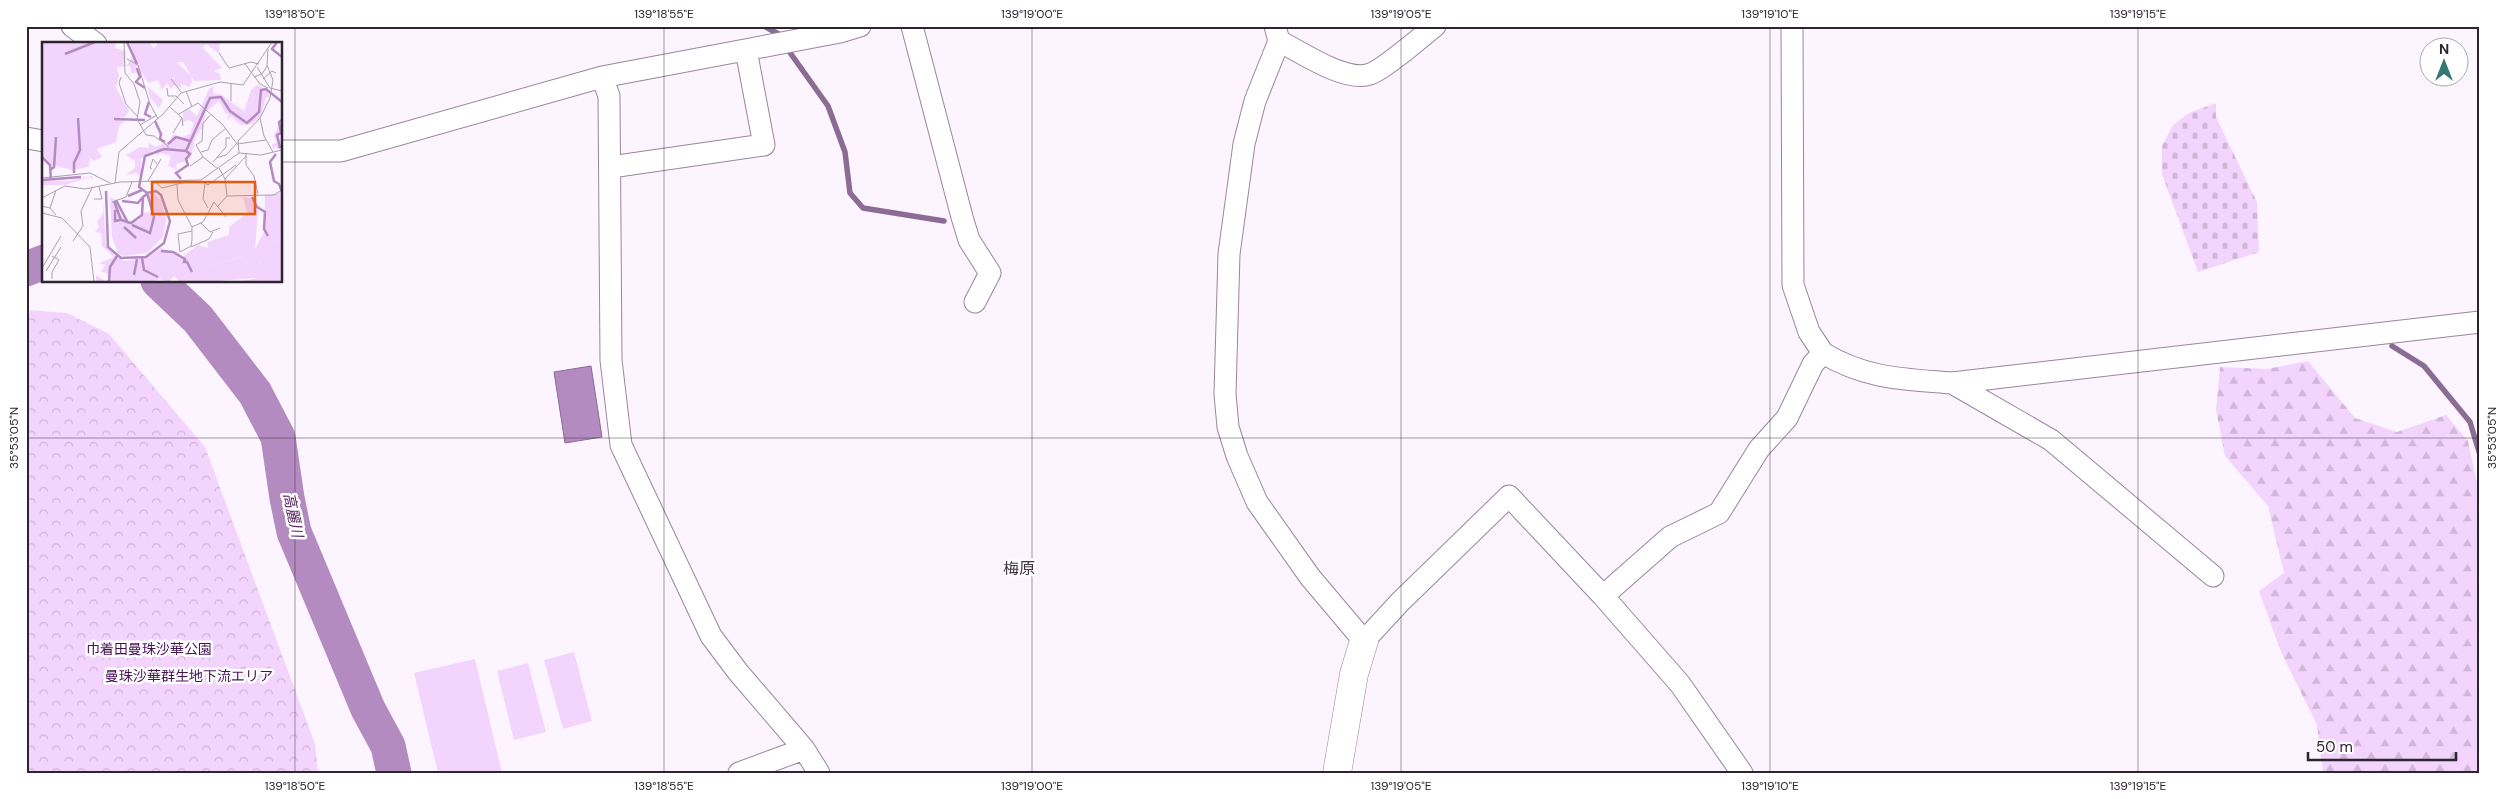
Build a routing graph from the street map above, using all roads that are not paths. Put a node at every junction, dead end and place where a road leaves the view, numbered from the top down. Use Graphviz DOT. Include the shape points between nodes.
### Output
graph roads {
  1 [pos="72,26"];
  2 [pos="860,26"];
  3 [pos="912,26"];
  4 [pos="1435,26"];
  5 [pos="1792,26"];
  6 [pos="1277,34"];
  7 [pos="93,42"];
  8 [pos="746,50"];
  9 [pos="602,78"];
  10 [pos="26,138"];
  11 [pos="42,141"];
  12 [pos="282,151"];
  13 [pos="611,167"];
  14 [pos="975,302"];
  15 [pos="2480,322"];
  16 [pos="1823,353"];
  17 [pos="1952,383"];
  18 [pos="2213,576"];
  19 [pos="1603,596"];
  20 [pos="1364,641"];
  21 [pos="804,749"];
  22 [pos="739,773"];
  23 [pos="819,773"];
  24 [pos="1337,773"];
  25 [pos="1742,773"];
  1 -- 7 [label="street"];
  2 -- 8 [label="street"];
  3 -- 14 [label="street" via="969,240 990,273"];
  4 -- 6 [label="street" via="1371,74 1356,76 1340,72"];
  5 -- 16 [label="street" via="1793,285 1809,332"];
  6 -- 20 [label="street" via="1252,110 1234,216 1225,394 1228,428 1257,502 1310,576"];
  8 -- 9 [label="street"];
  8 -- 13 [label="street" via="764,145"];
  9 -- 12 [label="street" via="341,151"];
  9 -- 13 [label="street" via="609,96"];
  10 -- 11 [label="street"];
  13 -- 21 [label="street" via="611,360 621,445 712,636 738,672"];
  15 -- 17 [label="street"];
  16 -- 17 [label="street" via="1845,367 1887,378"];
  16 -- 19 [label="street" via="1813,364 1786,418 1759,449 1719,513 1670,537"];
  17 -- 18 [label="street" via="2051,440"];
  19 -- 20 [label="street" via="1509,496"];
  19 -- 25 [label="street" via="1680,684"];
  20 -- 24 [label="street" via="1352,682"];
  21 -- 22 [label="street"];
  21 -- 23 [label="street"];
}
